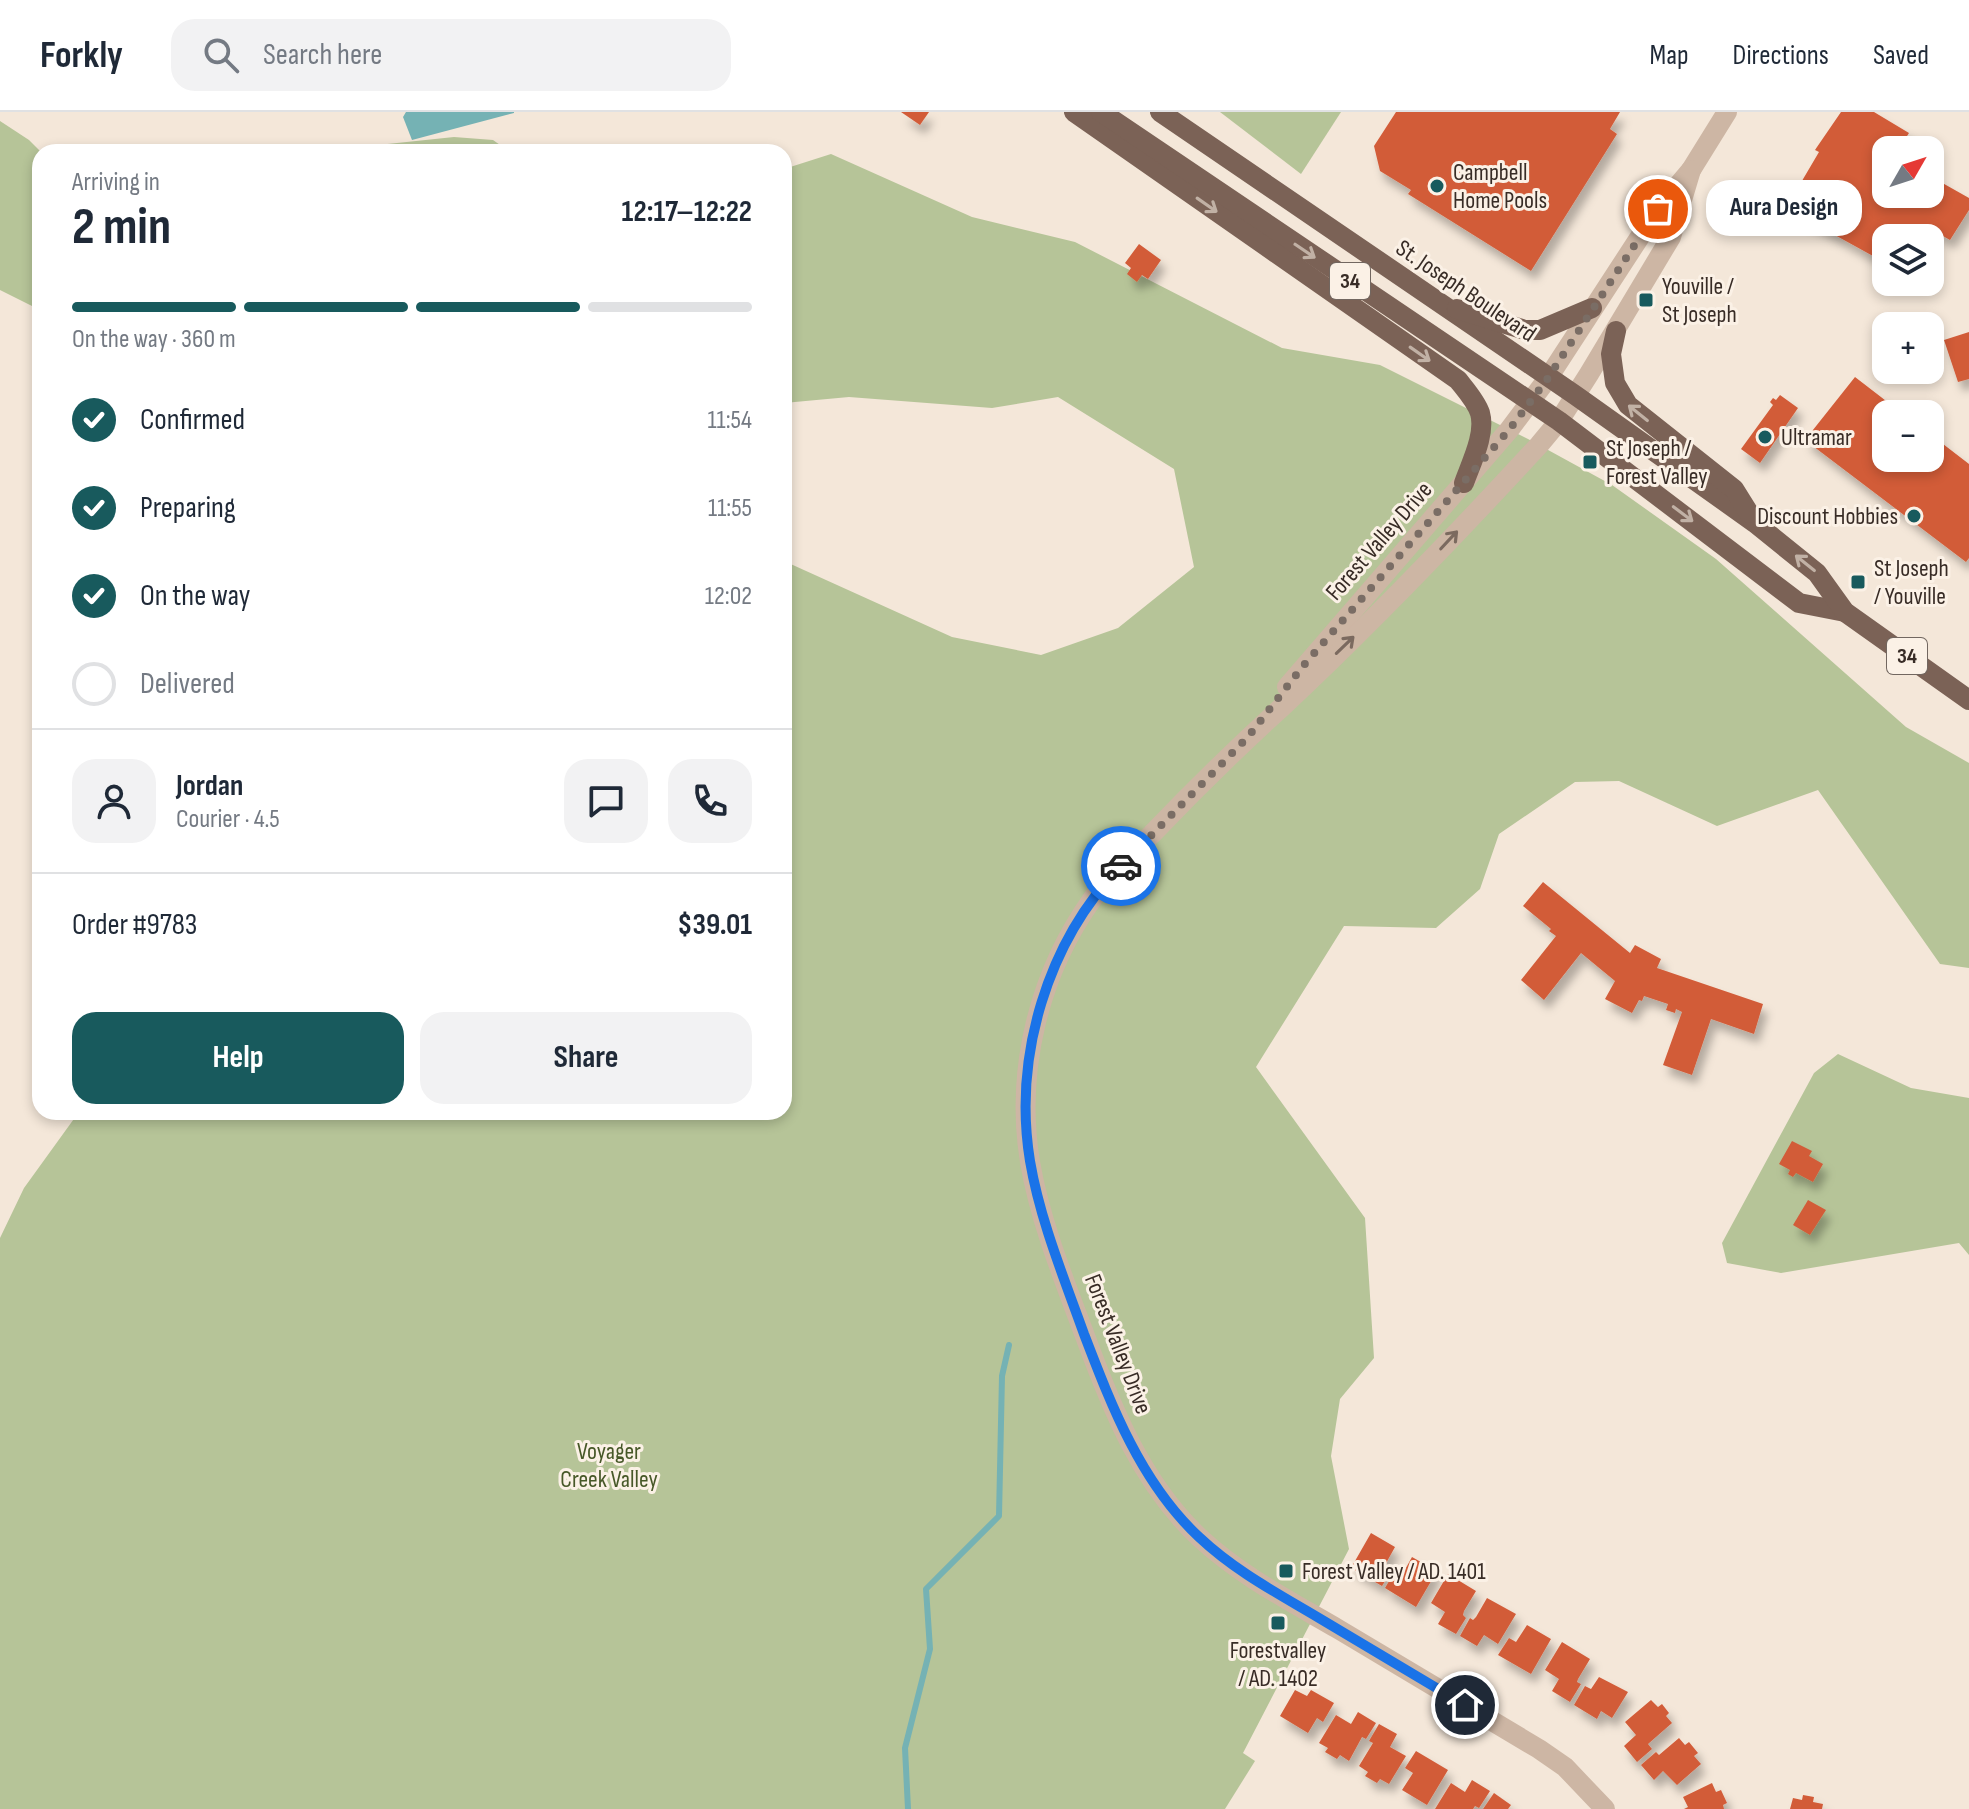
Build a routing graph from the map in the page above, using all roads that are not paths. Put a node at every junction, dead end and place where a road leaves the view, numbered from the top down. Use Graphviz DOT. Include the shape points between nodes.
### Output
graph roads {
  1 [pos="1074,112"];
  2 [pos="1101,112"];
  3 [pos="1160,112"];
  4 [pos="1727,112"];
  5 [pos="1691,170"];
  6 [pos="1434,302"];
  7 [pos="1592,308"];
  8 [pos="1616,331"];
  9 [pos="1548,378"];
  10 [pos="1575,395"];
  11 [pos="1530,402"];
  12 [pos="1559,421"];
  13 [pos="1464,483"];
  14 [pos="1755,523"];
  15 [pos="1845,612"];
  16 [pos="1969,700"];
  17 [pos="1248,737"];
  18 [pos="1605,1809"];
  1 -- 13 [label="main road, one-way" via="1458,380 1480,413"];
  2 -- 11 [label="main road, St. Joseph Boulevard / 34, one-way"];
  3 -- 6 [label="main road, St. Joseph Boulevard / 34"];
  4 -- 5 [label="street"];
  5 -- 7 [label="street, Forest Valley Drive" via="1658,209"];
  5 -- 8 [label="street, Forest Valley Drive" via="1671,237"];
  6 -- 7 [label="main road" via="1525,330 1540,330"];
  6 -- 9 [label="main road, St. Joseph Boulevard / 34"];
  7 -- 9 [label="street, Forest Valley Drive"];
  8 -- 10 [label="street, Forest Valley Drive"];
  14 -- 8 [label="main road, one-way" via="1734,489 1628,405 1615,383 1611,354"];
  9 -- 10 [label="main road, St. Joseph Boulevard / 34"];
  9 -- 11 [label="street, Forest Valley Drive"];
  10 -- 12 [label="street, Forest Valley Drive"];
  10 -- 14 [label="main road, St. Joseph Boulevard / 34"];
  11 -- 12 [label="main road, St. Joseph Boulevard / 34"];
  11 -- 13 [label="street, Forest Valley Drive"];
  12 -- 15 [label="main road, St. Joseph Boulevard / 34, one-way" via="1799,603"];
  17 -- 12 [label="street, Forest Valley Drive, one-way" via="1395,597"];
  13 -- 17 [label="street, Forest Valley Drive" via="1303,666"];
  15 -- 14 [label="main road, St. Joseph Boulevard / 34, one-way" via="1817,573"];
  15 -- 16 [label="main road, St. Joseph Boulevard / 34"];
  17 -- 18 [label="street, Forest Valley Drive" via="1109,878 1070,935 1051,975 1031,1042 1026,1093 1030,1162 1041,1210 1104,1387 1130,1444 1199,1537 1250,1579 1539,1749 1565,1767"];
}
